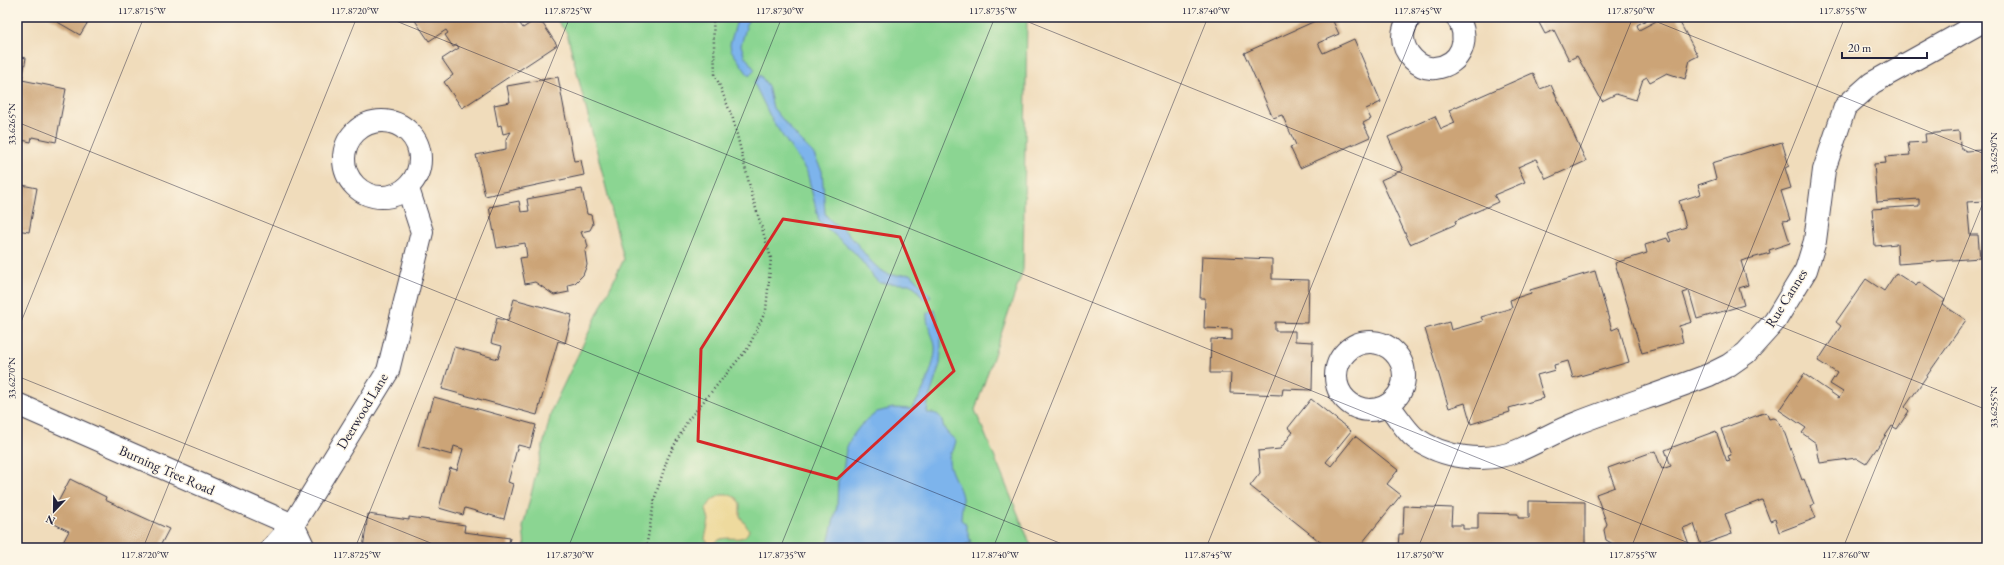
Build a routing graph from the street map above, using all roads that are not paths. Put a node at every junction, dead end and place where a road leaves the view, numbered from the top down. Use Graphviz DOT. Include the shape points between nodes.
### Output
graph roads {
  1 [pos="1410,17"];
  2 [pos="1457,17"];
  3 [pos="1987,19"];
  4 [pos="408,189"];
  5 [pos="17,404"];
  6 [pos="1388,405"];
  7 [pos="293,525"];
  8 [pos="272,548"];
  9 [pos="304,548"];
  1 -- 2 [label="street" via="1405,25 1403,37 1405,49 1412,59 1434,68 1456,59 1463,49 1465,36"];
  3 -- 6 [label="street, Rue Cannes" via="1872,83 1845,107 1824,170 1815,241 1806,270 1775,321 1746,353 1730,365 1560,429 1516,452 1488,457 1449,454 1427,445 1414,437"];
  4 -- 7 [label="street, Deerwood Lane" via="422,232 388,371"];
  5 -- 7 [label="street, Burning Tree Road"];
  7 -- 8 [label="street, Deerwood Lane"];
  7 -- 9 [label="street"];
}
